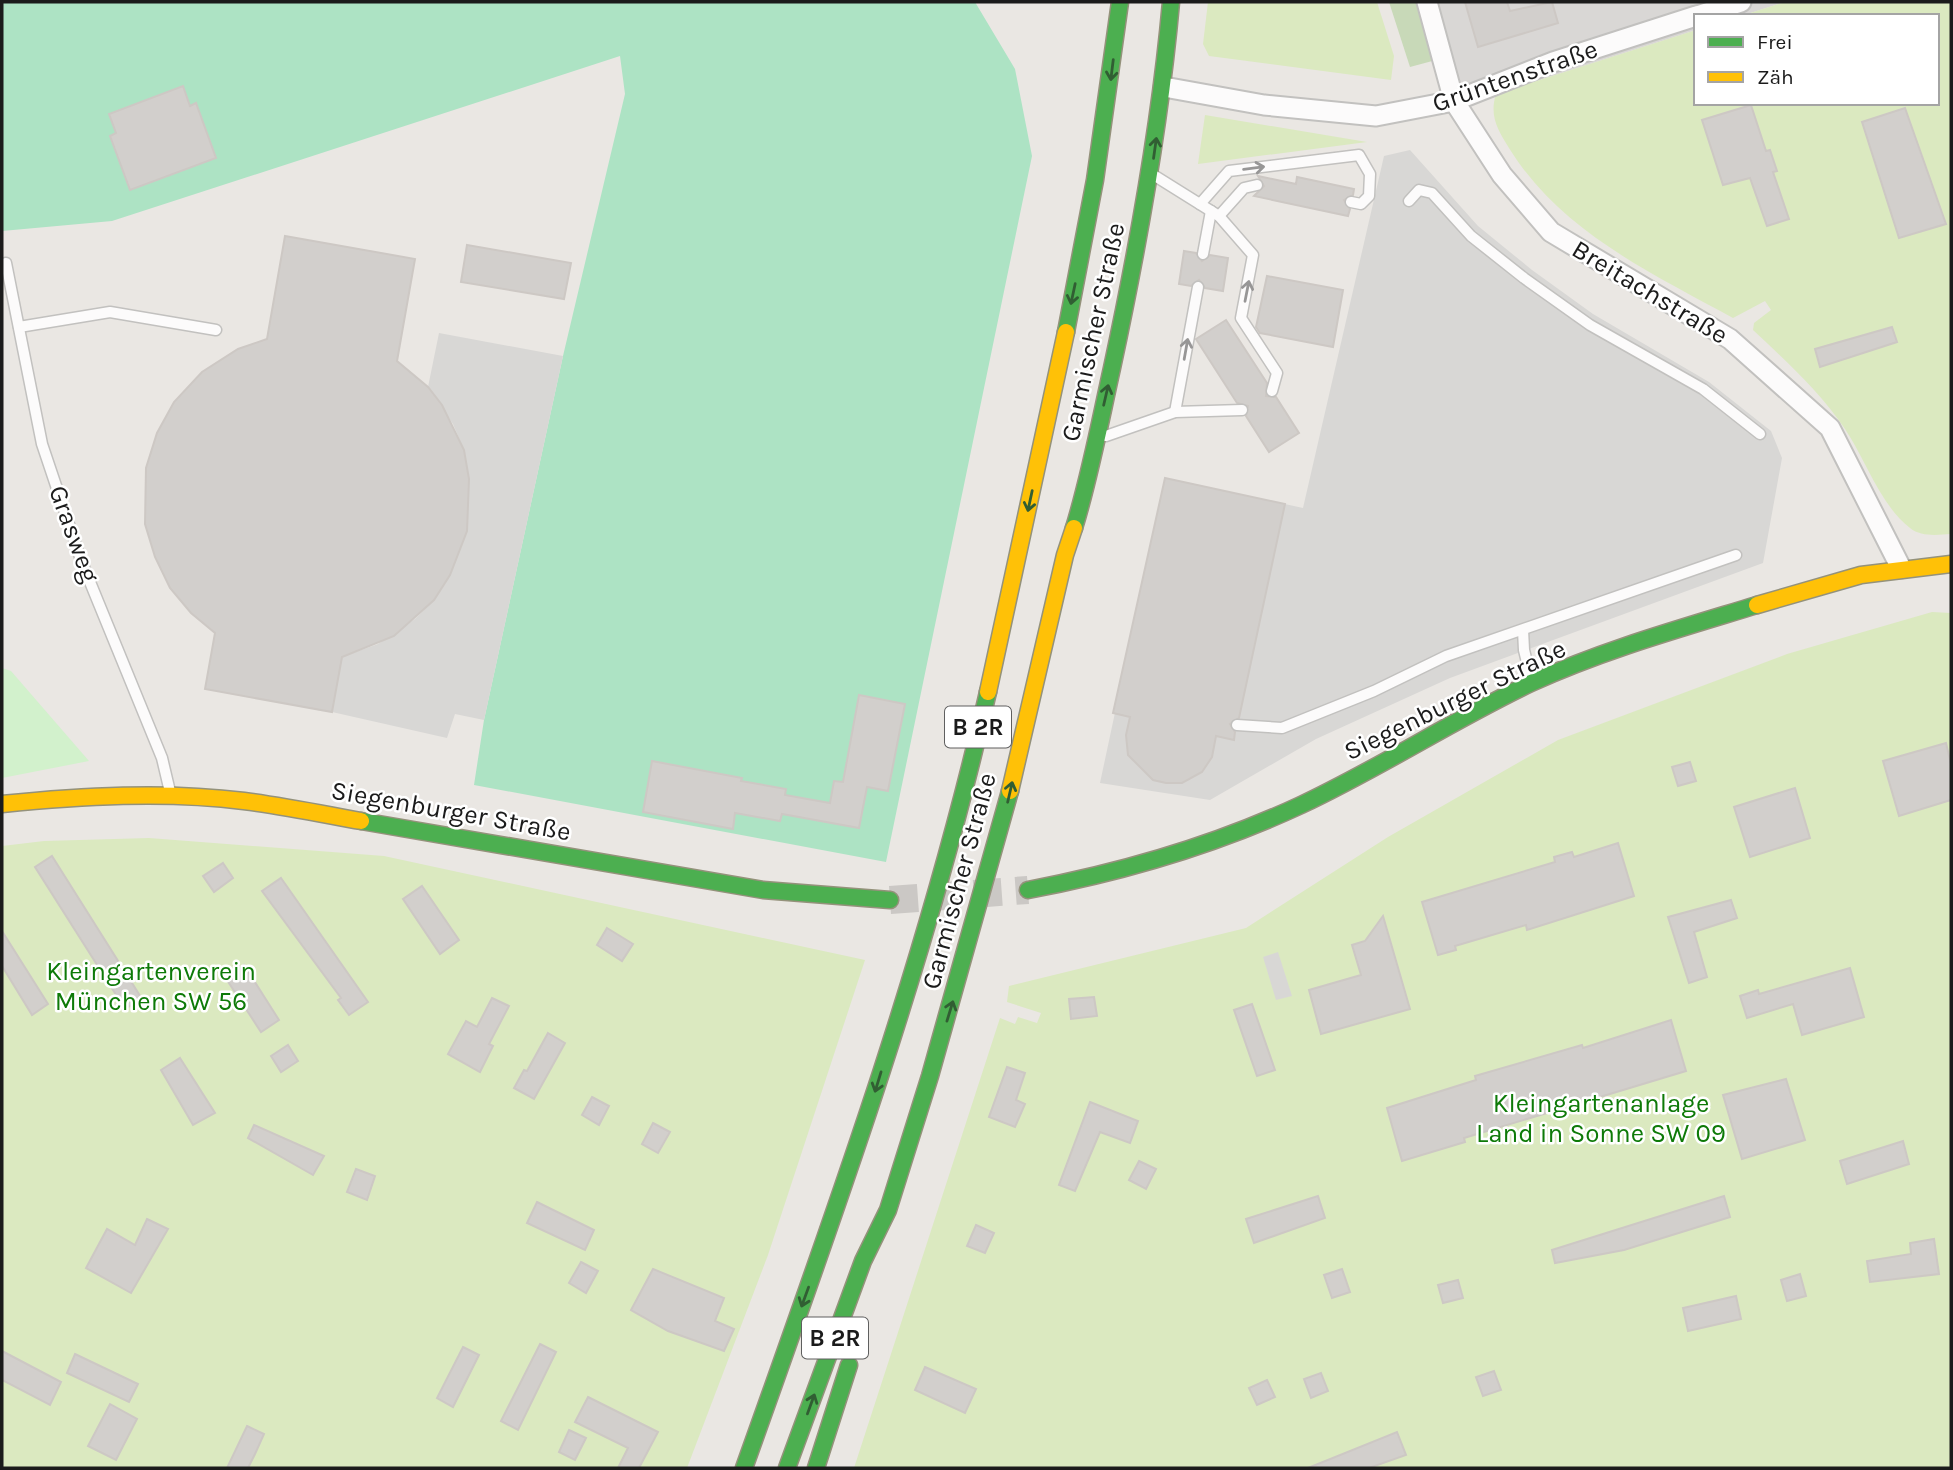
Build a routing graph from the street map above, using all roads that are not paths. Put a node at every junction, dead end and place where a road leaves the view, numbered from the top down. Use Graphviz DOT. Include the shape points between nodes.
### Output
graph roads {
  1 [pos="1120,2"];
  2 [pos="1171,2"];
  3 [pos="1427,2"];
  4 [pos="1741,2"];
  5 [pos="1702,14"];
  6 [pos="1694,17"];
  7 [pos="1164,87"];
  8 [pos="1454,101"];
  9 [pos="1151,174"];
  10 [pos="1256,185"];
  11 [pos="1409,201"];
  12 [pos="1351,202"];
  13 [pos="1200,204"];
  14 [pos="1215,213"];
  15 [pos="1203,254"];
  16 [pos="6,263"];
  17 [pos="1198,287"];
  18 [pos="19,327"];
  19 [pos="216,330"];
  20 [pos="1272,391"];
  21 [pos="1242,410"];
  22 [pos="1175,412"];
  23 [pos="1760,434"];
  24 [pos="1096,440"];
  25 [pos="1736,555"];
  26 [pos="1951,564"];
  27 [pos="1901,568"];
  28 [pos="1523,630"];
  29 [pos="1532,683"];
  30 [pos="1237,725"];
  31 [pos="171,796"];
  32 [pos="2,804"];
  33 [pos="1028,890"];
  34 [pos="890,900"];
  35 [pos="888,1210"];
  36 [pos="880,1267"];
  37 [pos="852,1355"];
  38 [pos="744,1468"];
  39 [pos="787,1468"];
  40 [pos="816,1468"];
  1 -- 38 [label="main road, Garmischer Straße / B 2R, one-way" via="1105,124 1078,273 1008,602 952,835 842,1196"];
  2 -- 7 [label="main road, Garmischer Straße / B 2R"];
  3 -- 8 [label="street, Breitachstraße"];
  4 -- 5 [label="street, Grüntenstraße"];
  6 -- 8 [label="street, Grüntenstraße" via="1553,62"];
  7 -- 8 [label="street, Grüntenstraße" via="1264,105 1376,116"];
  9 -- 7 [label="main road, Garmischer Straße / B 2R, one-way"];
  8 -- 27 [label="street, Breitachstraße" via="1502,175 1551,232 1730,339 1830,428"];
  9 -- 13 [label="lane"];
  24 -- 9 [label="main road, Garmischer Straße / B 2R, one-way"];
  10 -- 14 [label="lane" via="1244,188"];
  11 -- 23 [label="lane" via="1419,190 1432,193 1471,236 1524,278 1590,325 1703,389"];
  13 -- 12 [label="lane, one-way" via="1229,172 1359,155 1370,174 1369,196 1361,204"];
  13 -- 14 [label="lane"];
  14 -- 15 [label="lane"];
  20 -- 14 [label="lane, one-way" via="1277,373 1241,318 1253,256"];
  16 -- 18 [label="lane, Grasweg"];
  22 -- 17 [label="lane, one-way"];
  18 -- 19 [label="lane" via="110,312"];
  18 -- 31 [label="lane, Grasweg" via="42,444 81,560 162,758"];
  21 -- 22 [label="lane"];
  22 -- 24 [label="lane"];
  35 -- 24 [label="main road, Garmischer Straße / B 2R, one-way" via="1000,830"];
  25 -- 28 [label="lane"];
  26 -- 27 [label="main road, Siegenburger Straße"];
  27 -- 29 [label="main road, Siegenburger Straße" via="1816,587 1667,632"];
  28 -- 29 [label="lane"];
  28 -- 30 [label="lane" via="1446,656 1282,728"];
  29 -- 33 [label="main road, Siegenburger Straße" via="1303,804 1242,831 1103,876"];
  31 -- 32 [label="main road, Siegenburger Straße"];
  31 -- 34 [label="main road, Siegenburger Straße" via="309,811 763,890"];
  35 -- 36 [label="main road"];
  39 -- 35 [label="main road, Garmischer Straße / B 2R, one-way" via="863,1261"];
  37 -- 40 [label="main road"];
}
